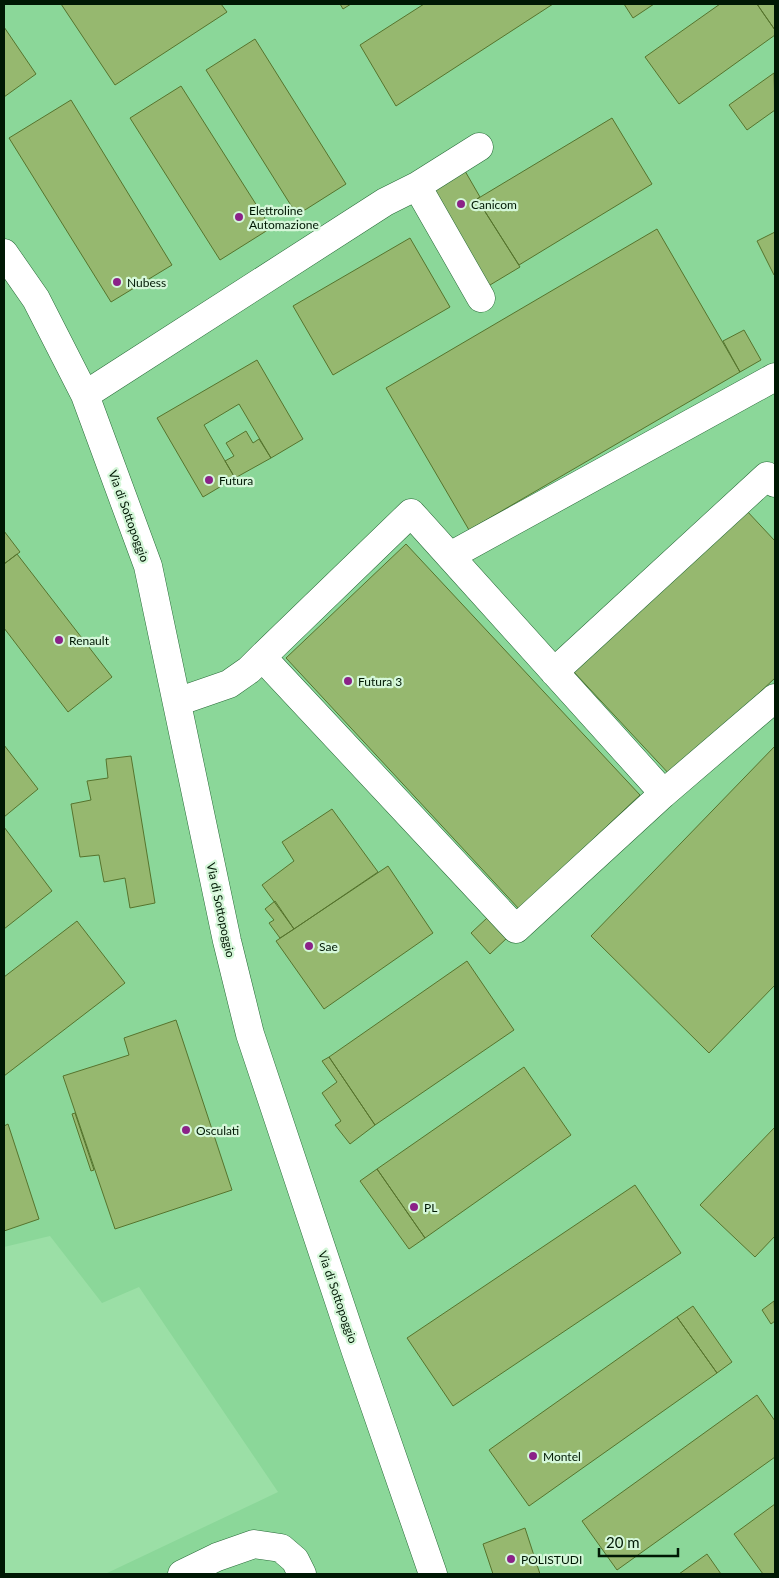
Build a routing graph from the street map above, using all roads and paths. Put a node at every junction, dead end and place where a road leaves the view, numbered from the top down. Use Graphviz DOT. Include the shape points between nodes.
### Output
graph roads {
  1 [pos="479,147"];
  2 [pos="417,186"];
  3 [pos="4,252"];
  4 [pos="481,298"];
  5 [pos="775,377"];
  6 [pos="85,395"];
  7 [pos="775,483"];
  8 [pos="450,556"];
  9 [pos="262,657"];
  10 [pos="554,672"];
  11 [pos="775,698"];
  12 [pos="177,702"];
  13 [pos="663,794"];
  14 [pos="182,1574"];
  15 [pos="302,1574"];
  16 [pos="433,1574"];
  1 -- 2 [label="street"];
  2 -- 4 [label="street"];
  2 -- 6 [label="street" via="377,208"];
  3 -- 6 [label="street, Via di Sottopoggio" via="36,299"];
  5 -- 8 [label="street"];
  6 -- 12 [label="street, Via di Sottopoggio" via="148,566"];
  7 -- 10 [label="street" via="767,476"];
  8 -- 9 [label="street" via="410,513"];
  8 -- 10 [label="street"];
  9 -- 12 [label="street" via="229,684"];
  9 -- 13 [label="street" via="516,929"];
  10 -- 13 [label="street"];
  11 -- 13 [label="street"];
  12 -- 16 [label="street, Via di Sottopoggio" via="225,932 250,1034"];
  14 -- 15 [label="street" via="254,1544 281,1548 295,1560"];
}
